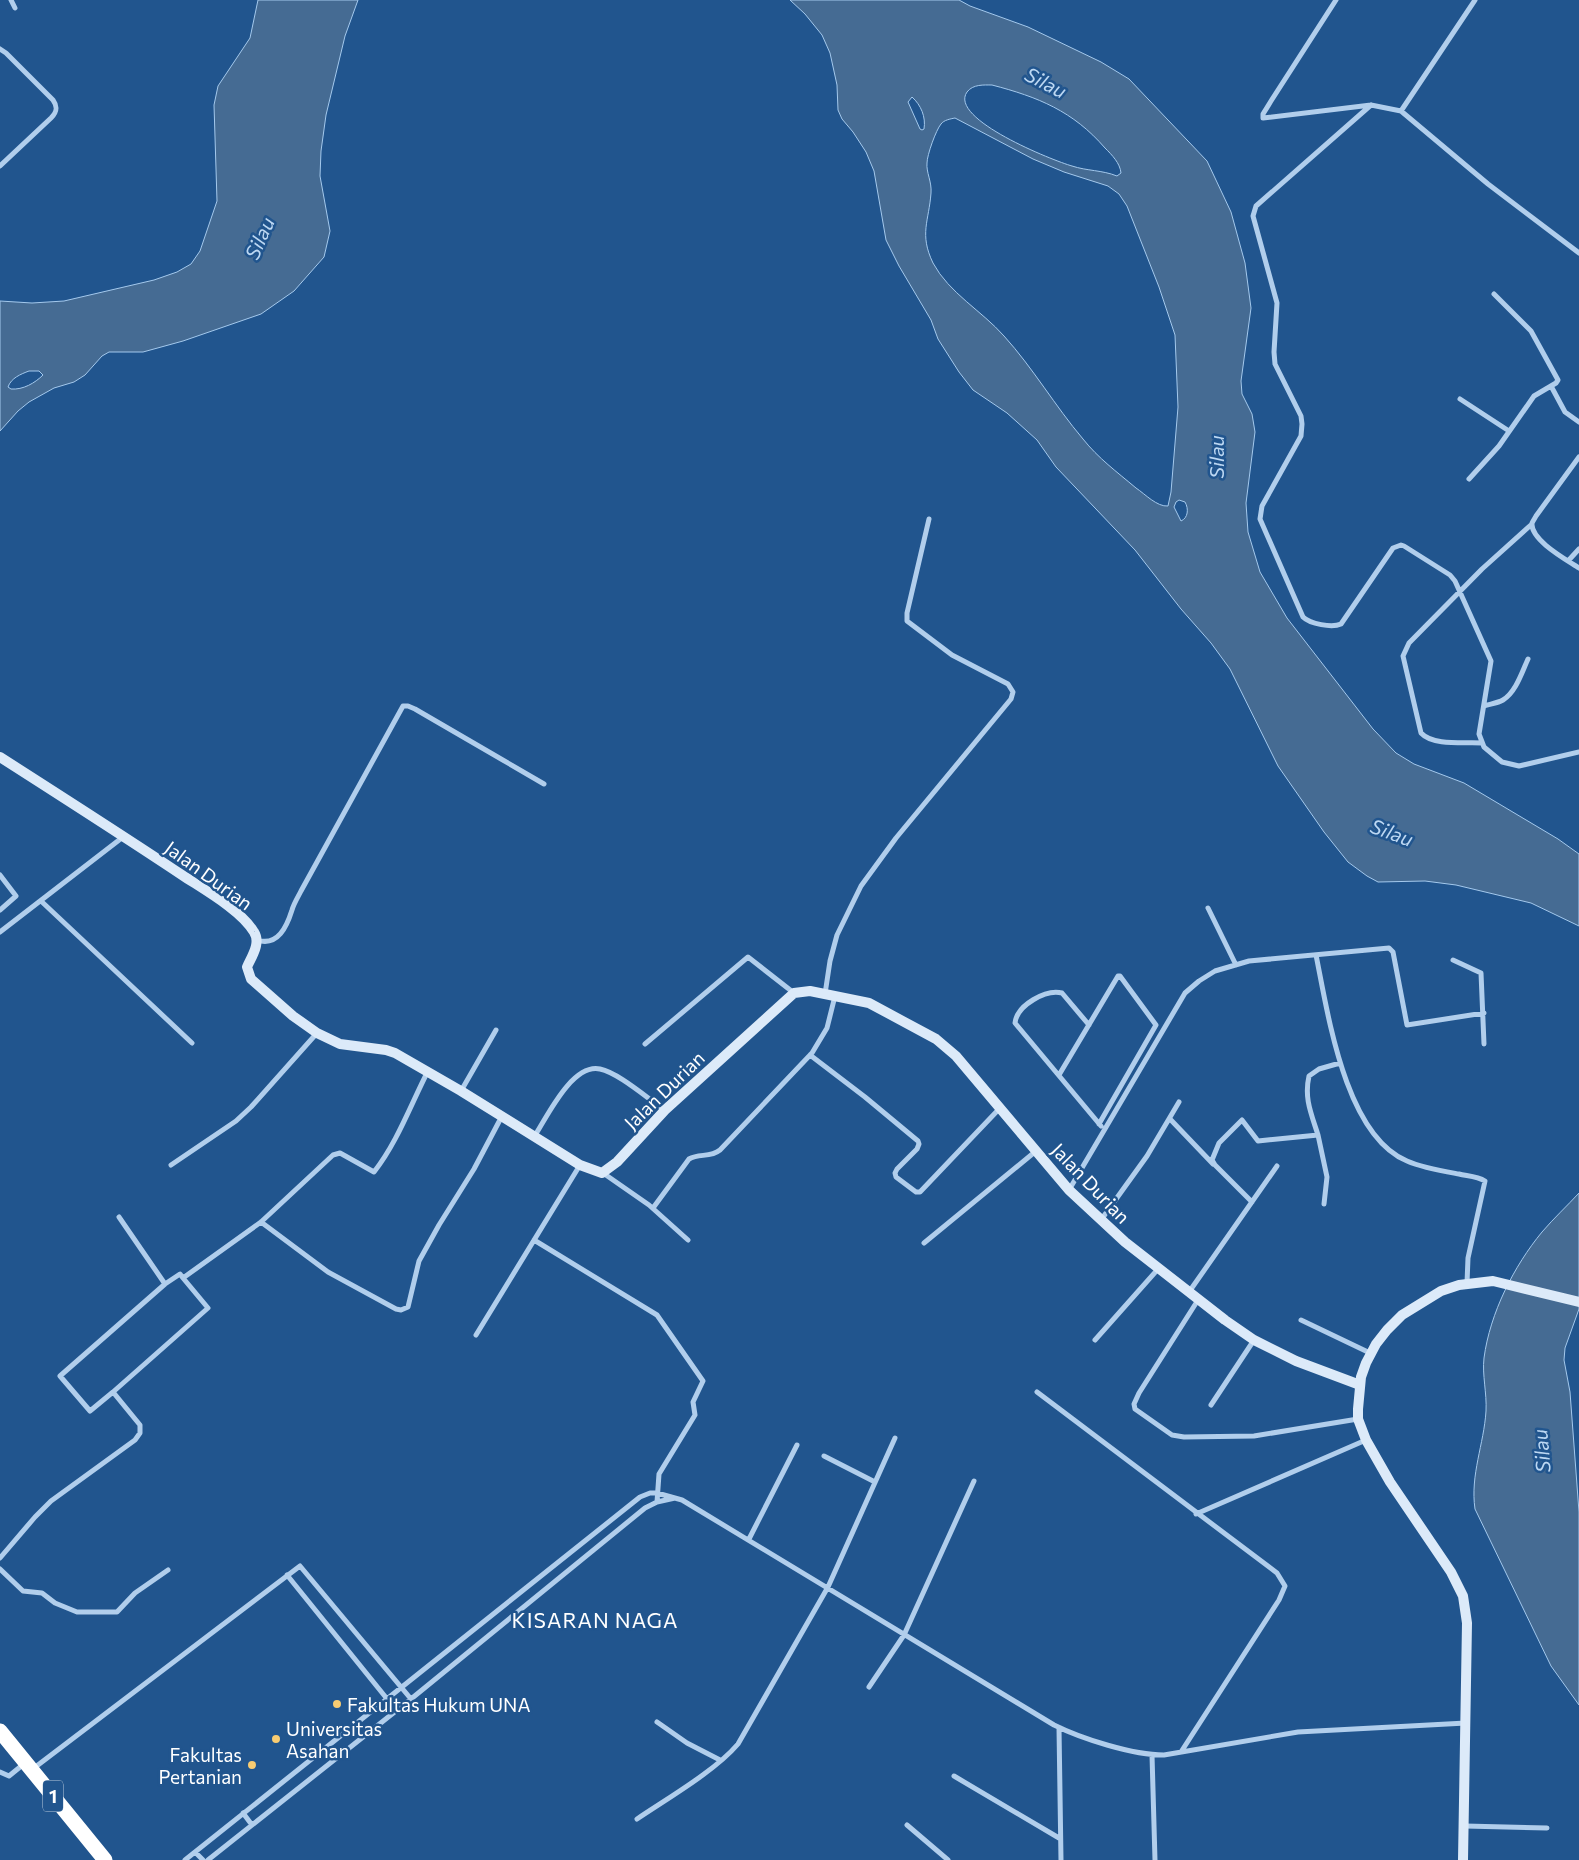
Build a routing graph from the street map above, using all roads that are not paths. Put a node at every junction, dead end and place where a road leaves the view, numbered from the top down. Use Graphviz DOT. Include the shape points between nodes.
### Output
graph roads {
  1 [pos="12,0"];
  2 [pos="1336,0"];
  3 [pos="1475,0"];
  4 [pos="15,8"];
  5 [pos="0,49"];
  6 [pos="1371,105"];
  7 [pos="1400,111"];
  8 [pos="0,166"];
  9 [pos="1579,254"];
  10 [pos="1494,294"];
  11 [pos="1551,386"];
  12 [pos="1460,399"];
  13 [pos="1579,422"];
  14 [pos="1509,431"];
  15 [pos="1579,458"];
  16 [pos="1469,479"];
  17 [pos="929,518"];
  18 [pos="1532,524"];
  19 [pos="1579,549"];
  20 [pos="1568,561"];
  21 [pos="1579,568"];
  22 [pos="1460,592"];
  23 [pos="1528,659"];
  24 [pos="1484,706"];
  25 [pos="1482,743"];
  26 [pos="1579,752"];
  27 [pos="0,758"];
  28 [pos="544,784"];
  29 [pos="123,836"];
  30 [pos="0,875"];
  31 [pos="41,901"];
  32 [pos="1208,908"];
  33 [pos="0,910"];
  34 [pos="0,932"];
  35 [pos="257,940"];
  36 [pos="1316,955"];
  37 [pos="1453,960"];
  38 [pos="1236,965"];
  39 [pos="794,993"];
  40 [pos="830,995"];
  41 [pos="1484,1013"];
  42 [pos="1089,1025"];
  43 [pos="496,1030"];
  44 [pos="317,1033"];
  45 [pos="192,1043"];
  46 [pos="645,1044"];
  47 [pos="1484,1044"];
  48 [pos="810,1055"];
  49 [pos="1340,1063"];
  50 [pos="428,1071"];
  51 [pos="1059,1076"];
  52 [pos="461,1091"];
  53 [pos="1179,1102"];
  54 [pos="1000,1108"];
  55 [pos="665,1110"];
  56 [pos="502,1116"];
  57 [pos="1170,1119"];
  58 [pos="1099,1124"];
  59 [pos="1104,1130"];
  60 [pos="1318,1135"];
  61 [pos="534,1137"];
  62 [pos="1036,1150"];
  63 [pos="171,1165"];
  64 [pos="580,1165"];
  65 [pos="1215,1165"];
  66 [pos="1277,1166"];
  67 [pos="602,1173"];
  68 [pos="1069,1190"];
  69 [pos="1252,1202"];
  70 [pos="1324,1204"];
  71 [pos="653,1208"];
  72 [pos="119,1217"];
  73 [pos="1101,1220"];
  74 [pos="261,1222"];
  75 [pos="534,1240"];
  76 [pos="688,1240"];
  77 [pos="924,1243"];
  78 [pos="1158,1269"];
  79 [pos="184,1278"];
  80 [pos="1468,1283"];
  81 [pos="165,1284"];
  82 [pos="1188,1292"];
  83 [pos="1198,1300"];
  84 [pos="1579,1302"];
  85 [pos="1301,1320"];
  86 [pos="476,1335"];
  87 [pos="1095,1340"];
  88 [pos="1254,1340"];
  89 [pos="1370,1353"];
  90 [pos="1360,1386"];
  91 [pos="112,1392"];
  92 [pos="1037,1392"];
  93 [pos="1211,1405"];
  94 [pos="1358,1419"];
  95 [pos="895,1438"];
  96 [pos="1366,1440"];
  97 [pos="797,1444"];
  98 [pos="824,1456"];
  99 [pos="974,1481"];
  100 [pos="876,1482"];
  101 [pos="657,1493"];
  102 [pos="678,1498"];
  103 [pos="657,1502"];
  104 [pos="1196,1514"];
  105 [pos="750,1540"];
  106 [pos="0,1558"];
  107 [pos="0,1570"];
  108 [pos="168,1570"];
  109 [pos="287,1575"];
  110 [pos="828,1588"];
  111 [pos="904,1634"];
  112 [pos="869,1687"];
  113 [pos="401,1688"];
  114 [pos="387,1699"];
  115 [pos="411,1699"];
  116 [pos="396,1710"];
  117 [pos="657,1722"];
  118 [pos="1466,1723"];
  119 [pos="1059,1728"];
  120 [pos="0,1731"];
  121 [pos="1181,1752"];
  122 [pos="1152,1755"];
  123 [pos="720,1760"];
  124 [pos="28,1766"];
  125 [pos="0,1772"];
  126 [pos="954,1776"];
  127 [pos="243,1814"];
  128 [pos="637,1819"];
  129 [pos="252,1825"];
  130 [pos="907,1825"];
  131 [pos="1465,1826"];
  132 [pos="1547,1828"];
  133 [pos="1059,1838"];
  134 [pos="196,1852"];
  135 [pos="105,1860"];
  136 [pos="185,1860"];
  137 [pos="202,1860"];
  138 [pos="208,1860"];
  139 [pos="948,1860"];
  140 [pos="1061,1860"];
  141 [pos="1155,1860"];
  142 [pos="1463,1860"];
  1 -- 4 [label="street"];
  2 -- 6 [label="street" via="1262,116"];
  3 -- 7 [label="street"];
  5 -- 8 [label="street" via="57,106 56,113"];
  6 -- 7 [label="street"];
  6 -- 22 [label="street" via="1256,206 1254,212 1276,303 1276,364 1302,424 1300,436 1262,506 1260,519 1307,621 1334,626 1341,624 1393,548 1401,545 1450,575"];
  7 -- 9 [label="street"];
  10 -- 11 [label="street" via="1532,331 1558,378"];
  11 -- 13 [label="street" via="1565,412"];
  11 -- 14 [label="street" via="1534,396"];
  12 -- 14 [label="street"];
  14 -- 16 [label="street"];
  15 -- 18 [label="street"];
  17 -- 40 [label="street" via="907,621 952,655 1008,684 1013,692 1011,699 896,838 861,886 837,935 830,961"];
  18 -- 20 [label="street" via="1540,541"];
  18 -- 22 [label="street"];
  19 -- 20 [label="street"];
  20 -- 21 [label="street"];
  22 -- 24 [label="street" via="1491,661"];
  22 -- 25 [label="street" via="1409,643 1403,656 1421,733 1434,741"];
  23 -- 24 [label="street" via="1507,697"];
  24 -- 25 [label="street" via="1478,734"];
  25 -- 26 [label="street" via="1490,754 1511,766"];
  27 -- 29 [label="street, Jalan Durian"];
  28 -- 35 [label="street" via="415,709 403,706 296,900 286,927 272,941 264,943"];
  29 -- 31 [label="street"];
  29 -- 35 [label="street, Jalan Durian" via="224,903 254,932"];
  30 -- 33 [label="street" via="16,896"];
  31 -- 34 [label="street"];
  31 -- 45 [label="street"];
  32 -- 38 [label="street"];
  35 -- 44 [label="street" via="247,967 251,979"];
  36 -- 38 [label="street"];
  36 -- 41 [label="street" via="1389,948 1407,1025"];
  36 -- 49 [label="street"];
  37 -- 41 [label="street" via="1481,973"];
  38 -- 59 [label="street" via="1215,971 1185,993"];
  39 -- 40 [label="street, Jalan Durian" via="810,991"];
  39 -- 46 [label="street" via="748,957"];
  39 -- 55 [label="street, Jalan Durian"];
  40 -- 48 [label="street" via="827,1028"];
  40 -- 54 [label="street, Jalan Durian" via="869,1003 936,1040 956,1056"];
  41 -- 47 [label="street"];
  42 -- 51 [label="street"];
  42 -- 51 [label="street" via="1062,993 1057,992 1024,1005 1018,1014 1015,1023"];
  42 -- 58 [label="street" via="1119,976 1156,1025"];
  43 -- 52 [label="street"];
  44 -- 50 [label="street" via="340,1044 386,1050"];
  44 -- 63 [label="street" via="236,1121"];
  48 -- 54 [label="street" via="918,1141 917,1148 895,1173 916,1192 920,1192"];
  48 -- 71 [label="street" via="720,1150 709,1156 693,1156 685,1162"];
  49 -- 60 [label="street" via="1319,1069 1310,1076 1306,1089"];
  49 -- 80 [label="street" via="1363,1120 1382,1146 1406,1161 1484,1181 1468,1258"];
  50 -- 52 [label="street"];
  50 -- 74 [label="street" via="393,1142 374,1172 336,1153"];
  51 -- 58 [label="street"];
  52 -- 56 [label="street"];
  53 -- 57 [label="street"];
  54 -- 62 [label="street, Jalan Durian"];
  55 -- 61 [label="street" via="612,1074 589,1069 572,1080"];
  55 -- 67 [label="street, Jalan Durian" via="617,1162"];
  56 -- 61 [label="street"];
  56 -- 74 [label="street" via="419,1261 408,1307 402,1310 328,1272"];
  57 -- 65 [label="street"];
  57 -- 73 [label="street"];
  58 -- 59 [label="street"];
  59 -- 68 [label="street"];
  60 -- 65 [label="street" via="1258,1140 1242,1120 1219,1143 1212,1160"];
  60 -- 70 [label="street" via="1327,1177"];
  61 -- 64 [label="street"];
  62 -- 68 [label="street, Jalan Durian"];
  62 -- 77 [label="street"];
  64 -- 67 [label="street"];
  64 -- 75 [label="street"];
  65 -- 69 [label="street"];
  66 -- 69 [label="street"];
  67 -- 71 [label="street"];
  68 -- 73 [label="street, Jalan Durian"];
  69 -- 82 [label="street"];
  71 -- 76 [label="street"];
  72 -- 81 [label="street"];
  73 -- 78 [label="street, Jalan Durian"];
  74 -- 79 [label="street"];
  75 -- 86 [label="street"];
  75 -- 101 [label="street" via="656,1315 701,1376 702,1384 692,1402 695,1415 659,1474"];
  78 -- 82 [label="street, Jalan Durian"];
  78 -- 87 [label="street"];
  79 -- 81 [label="street" via="180,1274"];
  79 -- 91 [label="street" via="208,1308"];
  80 -- 84 [label="street" via="1493,1281"];
  80 -- 89 [label="street" via="1441,1290 1402,1315"];
  81 -- 91 [label="street" via="60,1376 90,1411"];
  82 -- 83 [label="street, Jalan Durian"];
  83 -- 88 [label="street, Jalan Durian"];
  83 -- 94 [label="street" via="1139,1393 1135,1410 1172,1435 1184,1437 1254,1436"];
  85 -- 89 [label="street"];
  88 -- 90 [label="street, Jalan Durian" via="1296,1361"];
  88 -- 93 [label="street"];
  89 -- 90 [label="street"];
  90 -- 94 [label="street"];
  91 -- 106 [label="street" via="140,1425 140,1433 135,1440 51,1501"];
  92 -- 104 [label="street"];
  94 -- 96 [label="street"];
  95 -- 100 [label="street"];
  96 -- 104 [label="street"];
  96 -- 118 [label="street" via="1463,1596 1467,1623"];
  97 -- 105 [label="street"];
  98 -- 100 [label="street"];
  99 -- 111 [label="street"];
  100 -- 110 [label="street"];
  101 -- 102 [label="street"];
  101 -- 103 [label="street"];
  101 -- 113 [label="street" via="650,1492 640,1497"];
  102 -- 103 [label="street"];
  102 -- 105 [label="street"];
  103 -- 115 [label="street" via="644,1508"];
  104 -- 121 [label="street" via="1277,1573 1284,1586 1279,1600"];
  105 -- 110 [label="street"];
  107 -- 108 [label="street" via="23,1591 42,1593 55,1603 77,1612 104,1613 120,1611 135,1593"];
  109 -- 113 [label="street" via="302,1566"];
  109 -- 114 [label="street"];
  109 -- 124 [label="street"];
  110 -- 111 [label="street"];
  110 -- 123 [label="street" via="738,1744"];
  111 -- 112 [label="street"];
  111 -- 119 [label="street"];
  113 -- 114 [label="street"];
  113 -- 115 [label="street"];
  114 -- 116 [label="street"];
  114 -- 127 [label="street"];
  115 -- 116 [label="street"];
  116 -- 129 [label="street"];
  117 -- 123 [label="street"];
  118 -- 121 [label="street" via="1298,1732"];
  118 -- 131 [label="street"];
  119 -- 122 [label="street"];
  119 -- 133 [label="street"];
  120 -- 124 [label="highway, 1"];
  121 -- 122 [label="street"];
  122 -- 141 [label="street"];
  123 -- 128 [label="street"];
  124 -- 125 [label="street" via="9,1776"];
  124 -- 135 [label="highway, 1"];
  126 -- 133 [label="street"];
  127 -- 129 [label="street"];
  127 -- 134 [label="street"];
  129 -- 138 [label="street"];
  130 -- 139 [label="street"];
  131 -- 132 [label="street"];
  131 -- 142 [label="street"];
  133 -- 140 [label="street"];
  134 -- 136 [label="street"];
  134 -- 137 [label="street"];
}
